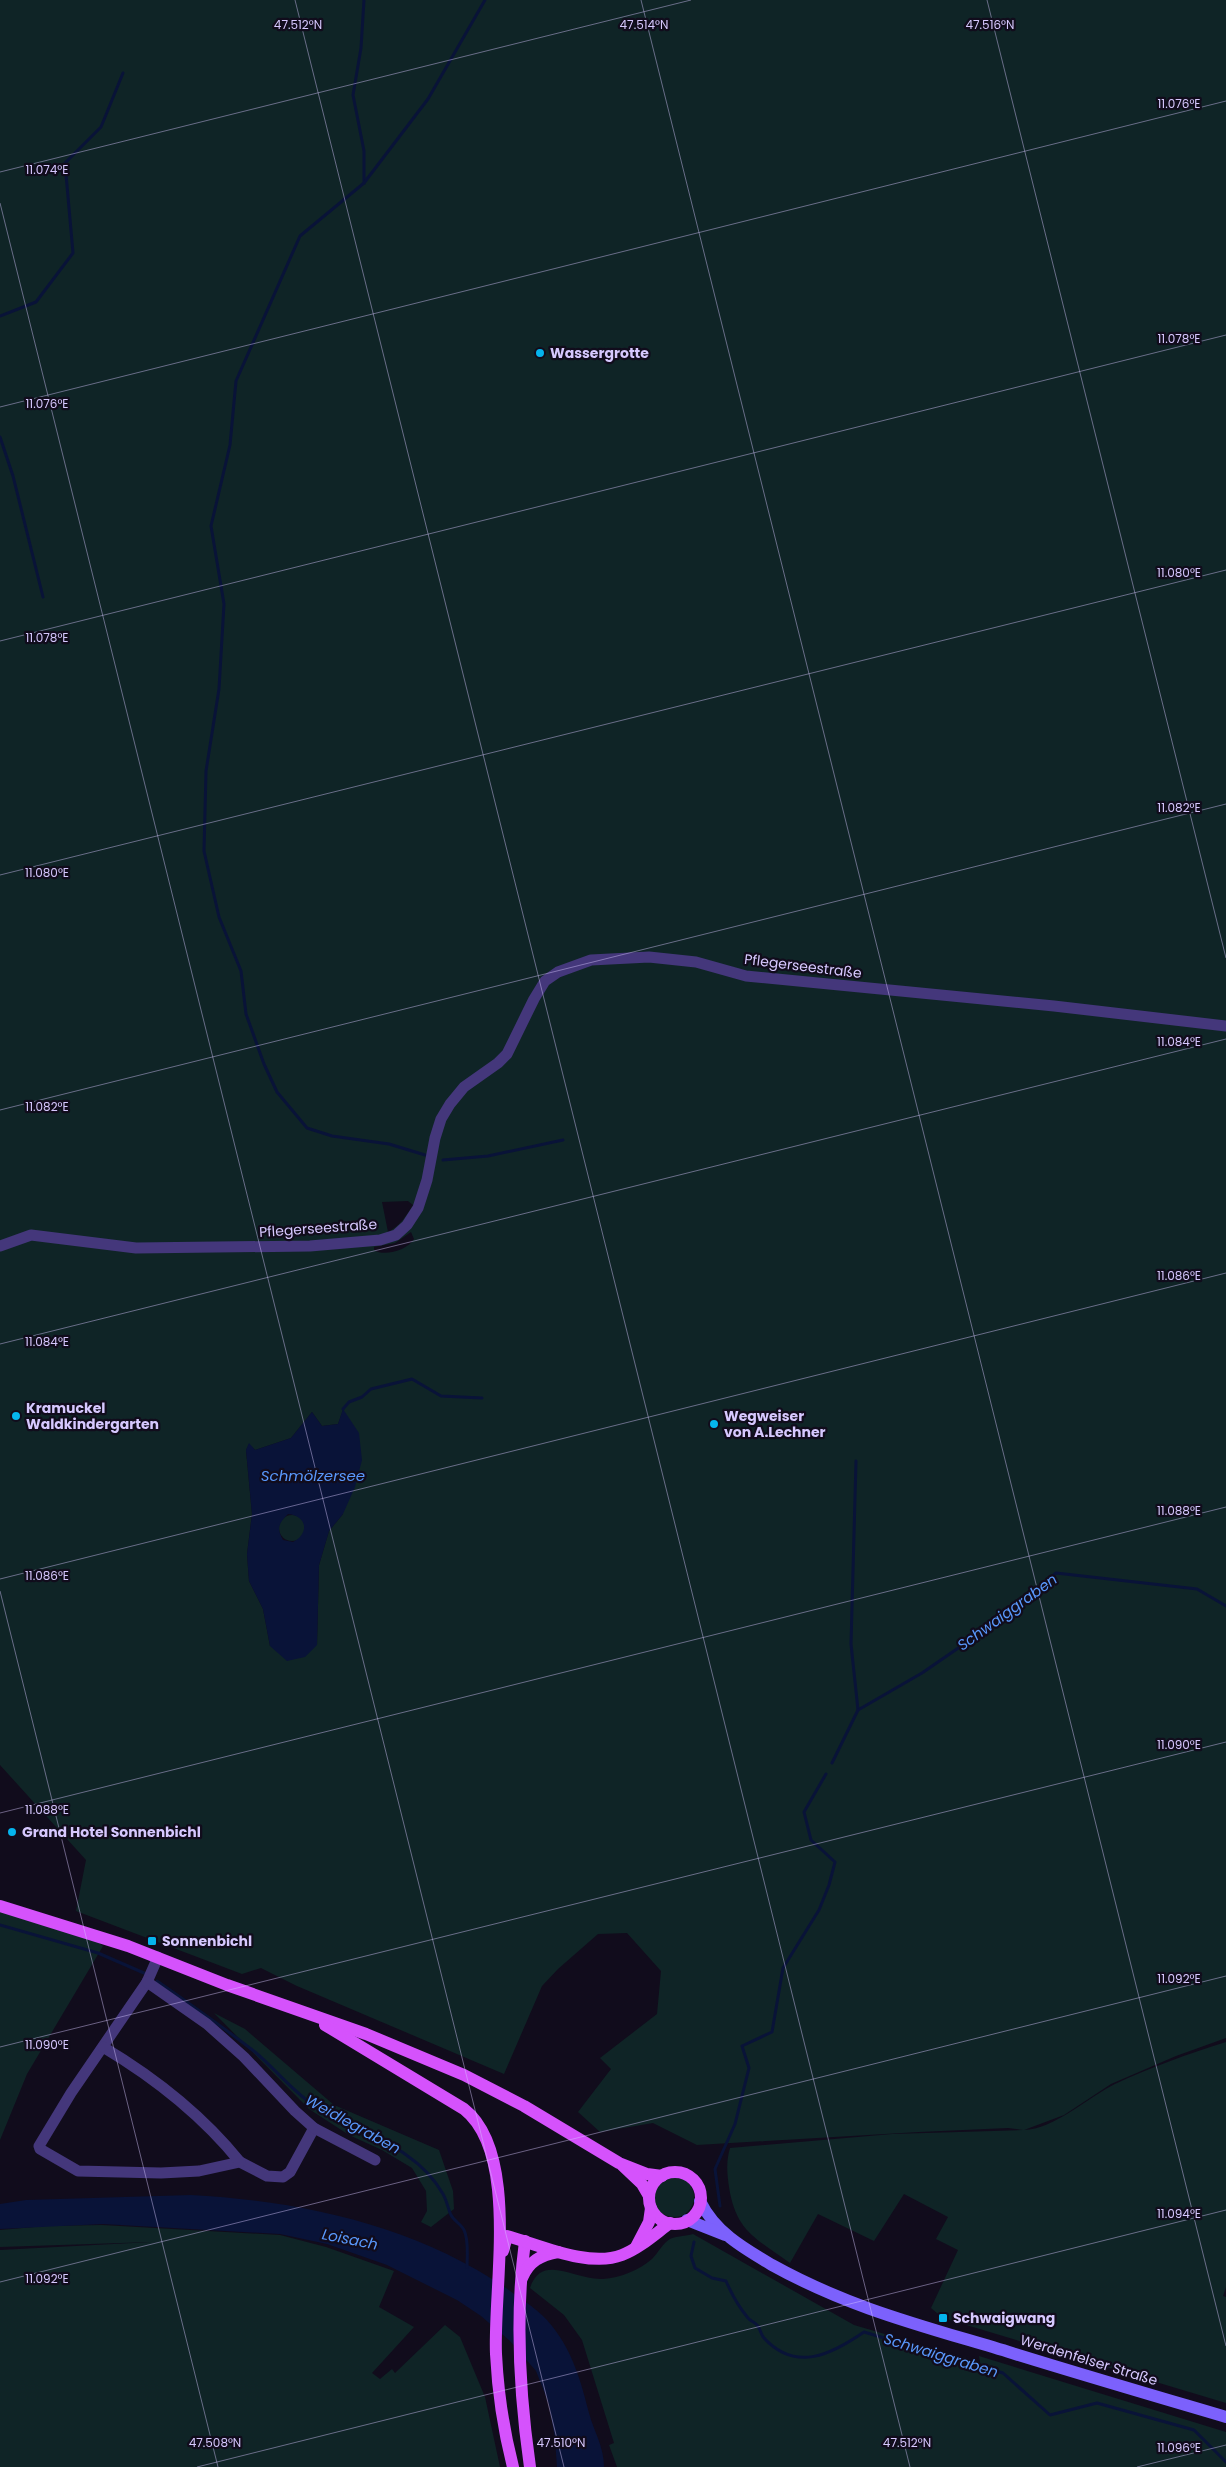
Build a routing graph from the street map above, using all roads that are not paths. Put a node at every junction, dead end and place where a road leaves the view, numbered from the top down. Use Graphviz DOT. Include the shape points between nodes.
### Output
graph roads {
  1 [pos="1226,1026"];
  2 [pos="0,1246"];
  3 [pos="0,1906"];
  4 [pos="158,1957"];
  5 [pos="147,1982"];
  6 [pos="306,2013"];
  7 [pos="103,2047"];
  8 [pos="314,2128"];
  9 [pos="376,2160"];
  10 [pos="240,2162"];
  11 [pos="620,2163"];
  12 [pos="662,2176"];
  13 [pos="700,2201"];
  14 [pos="650,2202"];
  15 [pos="687,2220"];
  16 [pos="670,2223"];
  17 [pos="725,2235"];
  18 [pos="525,2241"];
  19 [pos="636,2247"];
  20 [pos="561,2251"];
  21 [pos="498,2276"];
  22 [pos="520,2286"];
  23 [pos="1226,2417"];
  24 [pos="513,2467"];
  25 [pos="530,2467"];
  1 -- 2 [label="street, Pflegerseestraße" via="746,976 686,961 649,957 591,960 558,972 545,982 507,1054 464,1087 450,1104 441,1119 418,1208 396,1235 380,1240 310,1246 154,1248 31,1235"];
  3 -- 4 [label="main road"];
  4 -- 5 [label="street"];
  4 -- 6 [label="main road"];
  5 -- 7 [label="street"];
  5 -- 8 [label="street" via="207,2024"];
  6 -- 11 [label="main road" via="464,2075"];
  6 -- 21 [label="main road" via="475,2118 487,2140 497,2183"];
  7 -- 10 [label="street" via="175,2096"];
  7 -- 10 [label="street" via="50,2126 40,2149 78,2171 199,2171"];
  8 -- 9 [label="street"];
  8 -- 10 [label="street" via="290,2172 283,2177 267,2176"];
  11 -- 12 [label="main road" via="647,2174"];
  11 -- 14 [label="main road" via="642,2184"];
  12 -- 13 [label="main road" via="678,2172 689,2176 697,2184"];
  12 -- 14 [label="main road" via="652,2186"];
  13 -- 15 [label="main road" via="697,2210"];
  13 -- 17 [label="street, Werdenfelser Straße"];
  14 -- 16 [label="main road" via="661,2219"];
  14 -- 19 [label="main road" via="649,2222"];
  15 -- 16 [label="main road"];
  15 -- 17 [label="street, Werdenfelser Straße"];
  16 -- 19 [label="main road"];
  17 -- 23 [label="street, Werdenfelser Straße" via="745,2250 802,2281 858,2306"];
  18 -- 20 [label="main road"];
  18 -- 21 [label="main road" via="506,2236"];
  18 -- 22 [label="main road"];
  19 -- 20 [label="main road" via="622,2255 596,2260"];
  20 -- 22 [label="main road" via="534,2260"];
  21 -- 24 [label="main road" via="496,2353 501,2422"];
  22 -- 25 [label="main road" via="519,2368"];
}
